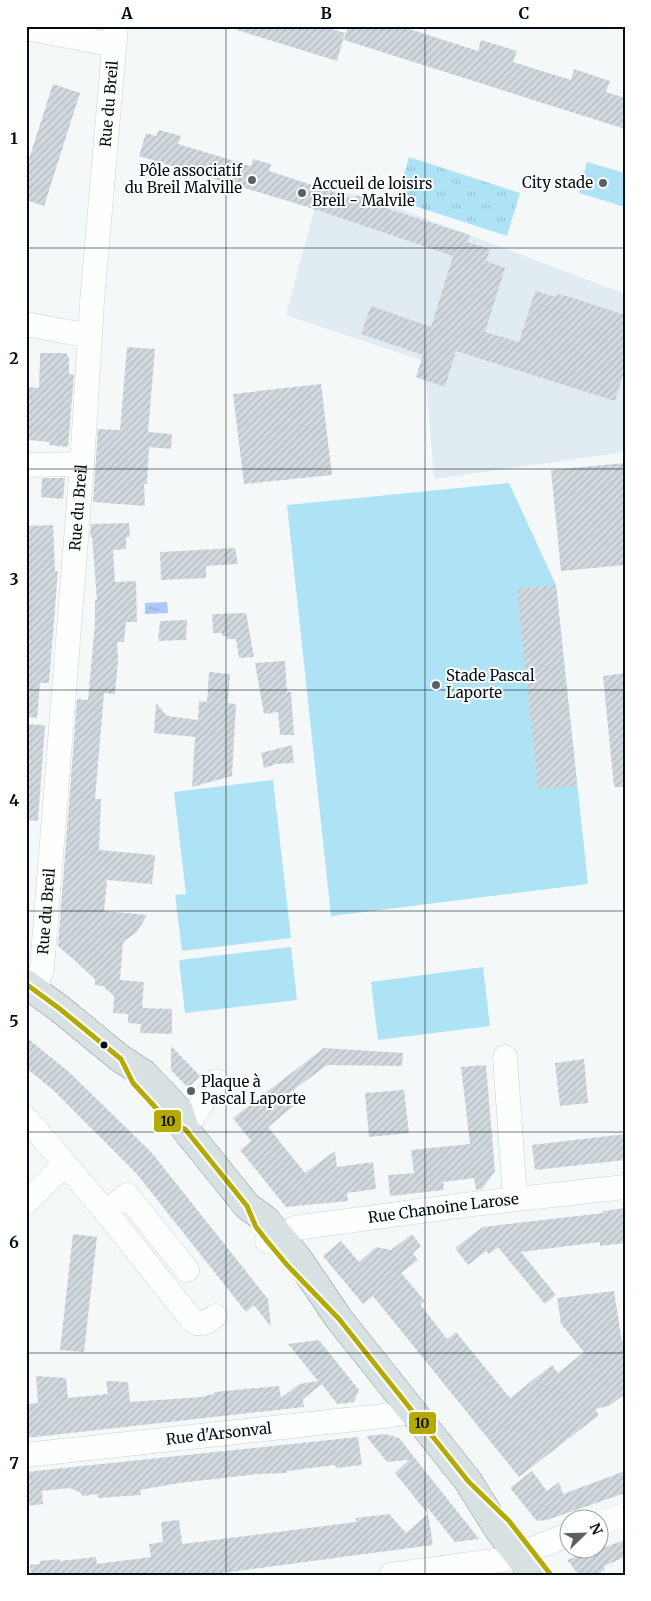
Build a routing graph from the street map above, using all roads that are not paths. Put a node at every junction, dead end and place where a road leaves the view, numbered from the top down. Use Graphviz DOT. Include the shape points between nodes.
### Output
graph roads {
  1 [pos="26,28"];
  2 [pos="115,36"];
  3 [pos="26,324"];
  4 [pos="90,336"];
  5 [pos="82,464"];
  6 [pos="26,465"];
  7 [pos="30,986"];
  8 [pos="505,1057"];
  9 [pos="218,1081"];
  10 [pos="26,1118"];
  11 [pos="185,1129"];
  12 [pos="65,1164"];
  13 [pos="625,1186"];
  14 [pos="515,1199"];
  15 [pos="26,1203"];
  16 [pos="106,1212"];
  17 [pos="274,1239"];
  18 [pos="187,1270"];
  19 [pos="215,1316"];
  20 [pos="410,1409"];
  21 [pos="26,1455"];
  22 [pos="625,1515"];
  23 [pos="608,1521"];
  24 [pos="558,1541"];
  25 [pos="528,1560"];
  26 [pos="392,1575"];
  27 [pos="551,1575"];
  1 -- 2 [label="street"];
  2 -- 4 [label="street, Rue du Breil"];
  3 -- 4 [label="street"];
  4 -- 5 [label="street, Rue du Breil"];
  5 -- 6 [label="street"];
  5 -- 7 [label="street, Rue du Breil" via="42,968 39,979"];
  7 -- 11 [label="main road" via="120,1059 143,1073 178,1111"];
  8 -- 14 [label="street"];
  9 -- 11 [label="street"];
  10 -- 12 [label="street"];
  11 -- 17 [label="main road" via="247,1206 265,1219"];
  12 -- 15 [label="street"];
  12 -- 16 [label="street"];
  13 -- 14 [label="street, Rue Chanoine Larose"];
  14 -- 17 [label="street, Rue Chanoine Larose" via="295,1228"];
  16 -- 18 [label="street" via="127,1195"];
  16 -- 19 [label="street" via="195,1323 203,1323"];
  17 -- 20 [label="main road" via="297,1257 339,1319"];
  20 -- 21 [label="street, Rue d'Arsonval" via="383,1416"];
  20 -- 25 [label="main road" via="468,1482 498,1528"];
  22 -- 23 [label="street"];
  24 -- 25 [label="street"];
  25 -- 26 [label="street" via="501,1560"];
  25 -- 27 [label="main road"];
}
